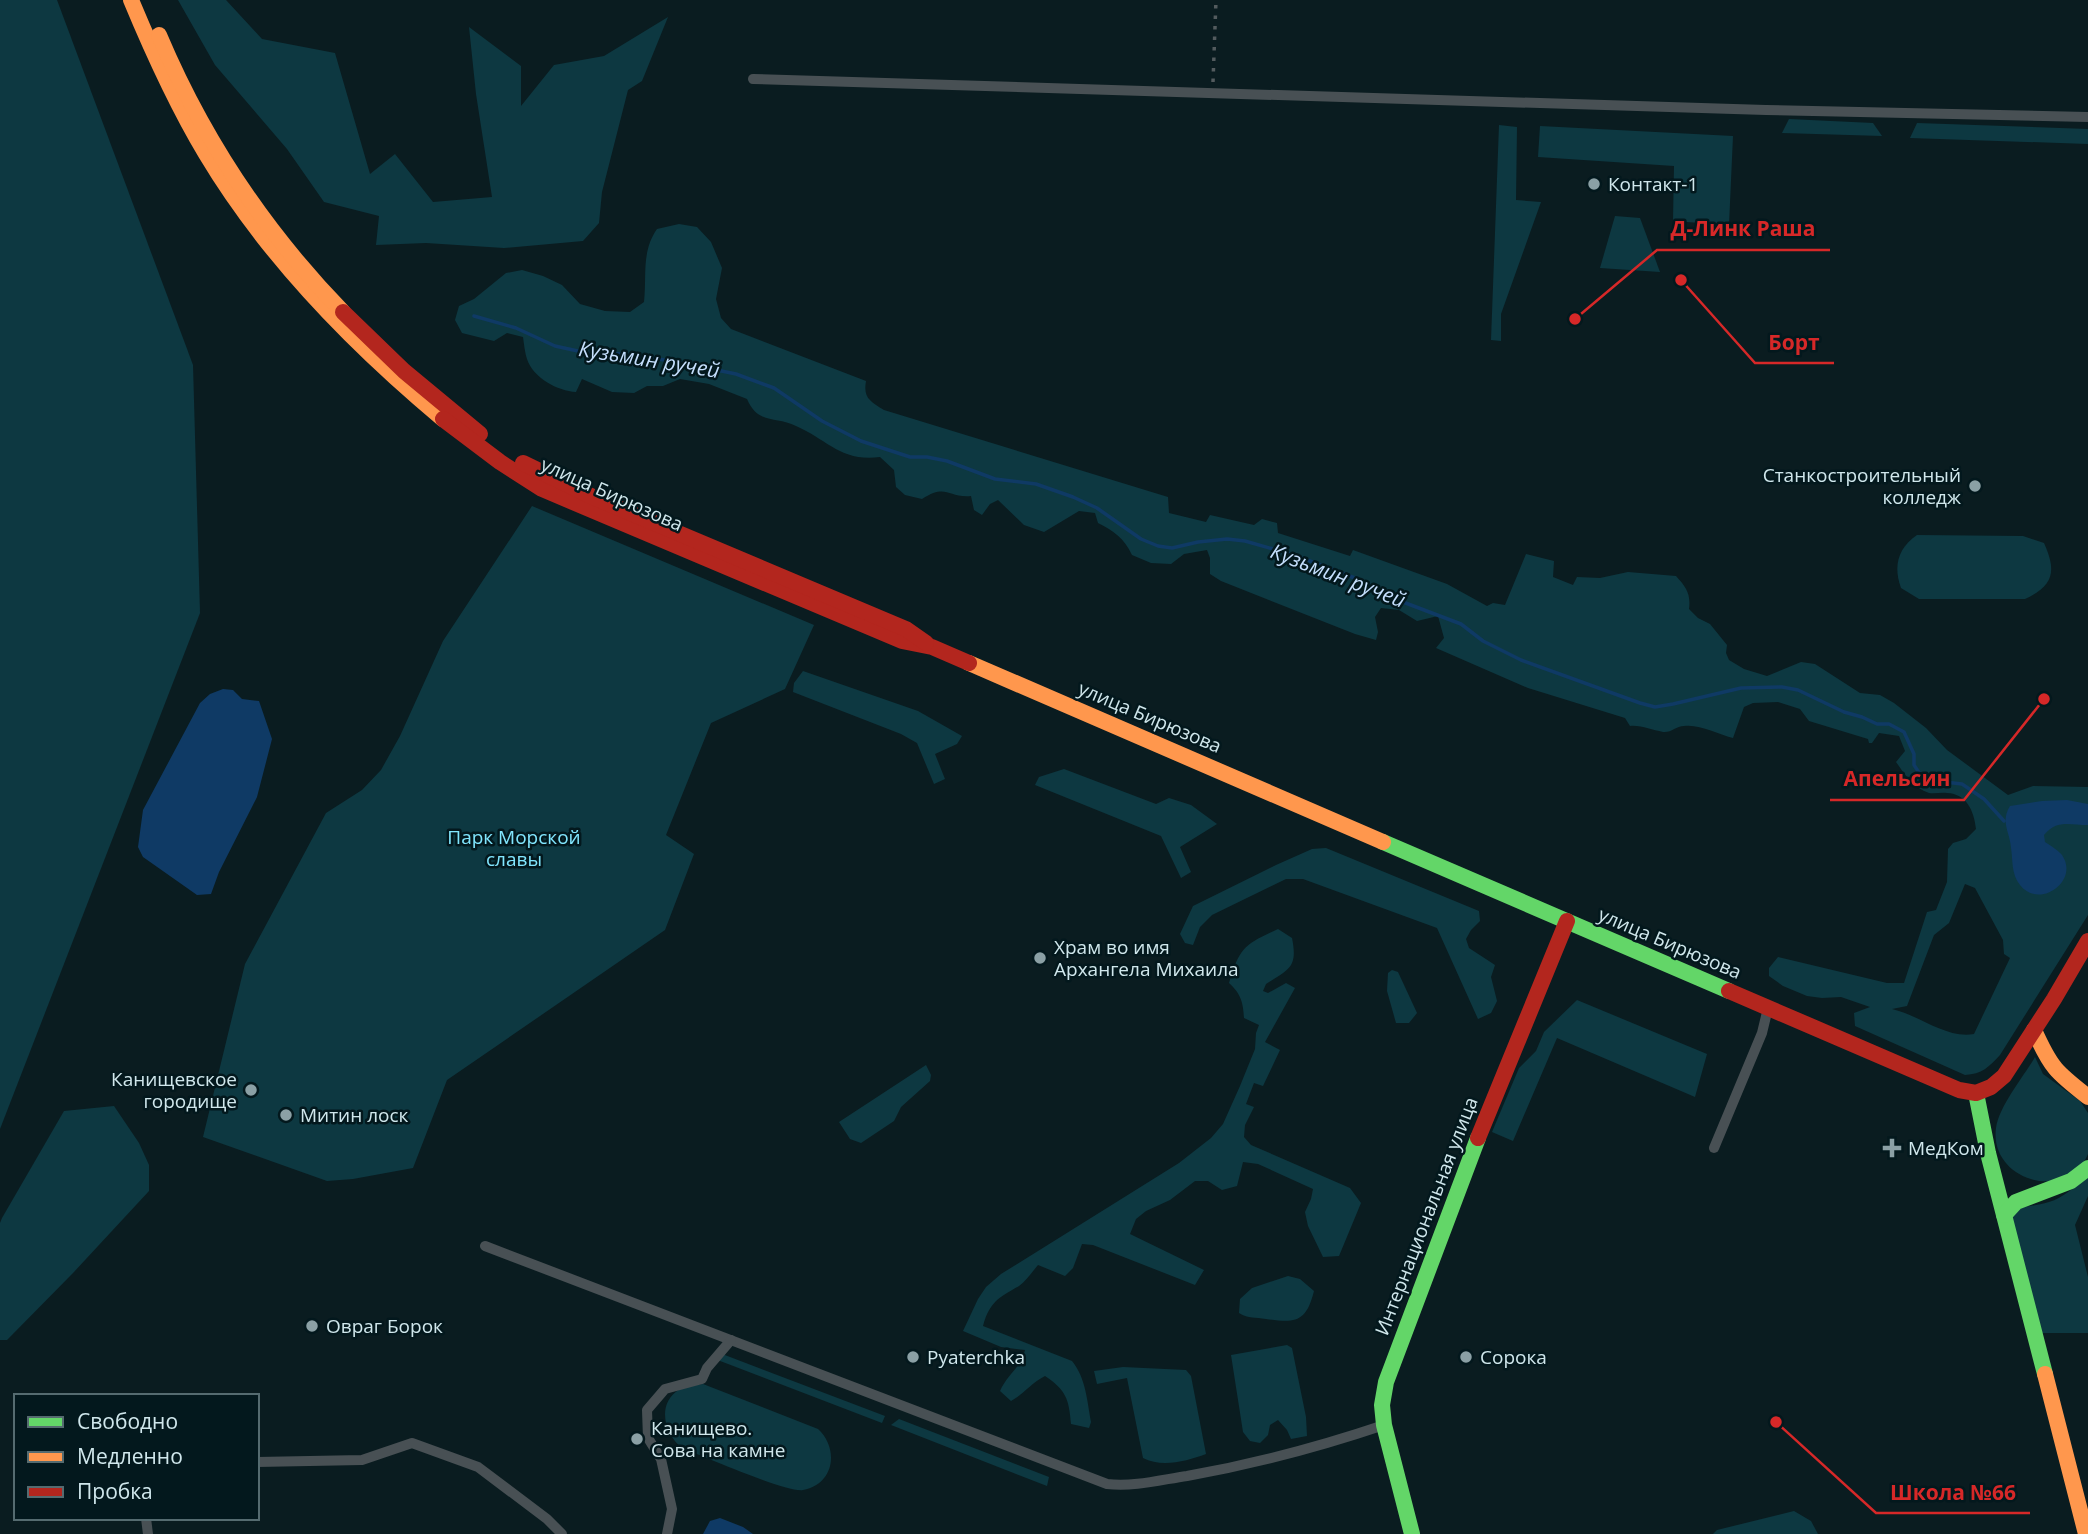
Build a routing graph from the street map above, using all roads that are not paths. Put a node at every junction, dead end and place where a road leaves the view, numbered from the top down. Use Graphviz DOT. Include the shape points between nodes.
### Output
graph roads {
  1 [pos="131,0"];
  2 [pos="143,0"];
  3 [pos="753,79"];
  4 [pos="2088,117"];
  5 [pos="932,647"];
  6 [pos="1567,921"];
  7 [pos="2088,942"];
  8 [pos="1768,1008"];
  9 [pos="2034,1030"];
  10 [pos="1976,1093"];
  11 [pos="2088,1097"];
  12 [pos="1714,1148"];
  13 [pos="2088,1168"];
  14 [pos="2004,1214"];
  15 [pos="485,1246"];
  16 [pos="731,1340"];
  17 [pos="1384,1425"];
  18 [pos="259,1462"];
  19 [pos="562,1534"];
  20 [pos="667,1534"];
  21 [pos="1412,1534"];
  22 [pos="2086,1534"];
  1 -- 5 [label="main road, улица Бирюзова" via="168,88 241,210 324,309 436,415 542,488 902,641"];
  2 -- 5 [label="main road, улица Бирюзова" via="186,95 251,202 331,298 447,407 542,474 906,629"];
  3 -- 4 [label="street"];
  5 -- 6 [label="main road, улица Бирюзова"];
  6 -- 8 [label="main road, улица Бирюзова"];
  6 -- 17 [label="main road, Интернациональная улица" via="1395,1355 1382,1405"];
  7 -- 9 [label="main road"];
  8 -- 10 [label="main road, улица Бирюзова" via="1959,1090"];
  8 -- 12 [label="street"];
  9 -- 10 [label="main road" via="2004,1076"];
  9 -- 11 [label="main road" via="2054,1071"];
  10 -- 14 [label="main road"];
  13 -- 14 [label="main road" via="2069,1184 2033,1195"];
  14 -- 22 [label="main road"];
  15 -- 16 [label="street"];
  16 -- 17 [label="street" via="1107,1484 1140,1484 1268,1460"];
  16 -- 20 [label="street" via="702,1379 665,1389 648,1409 648,1438 661,1459 672,1509"];
  17 -- 21 [label="main road, Интернациональная улица"];
  18 -- 19 [label="street" via="362,1460 412,1443 478,1467"];
}
